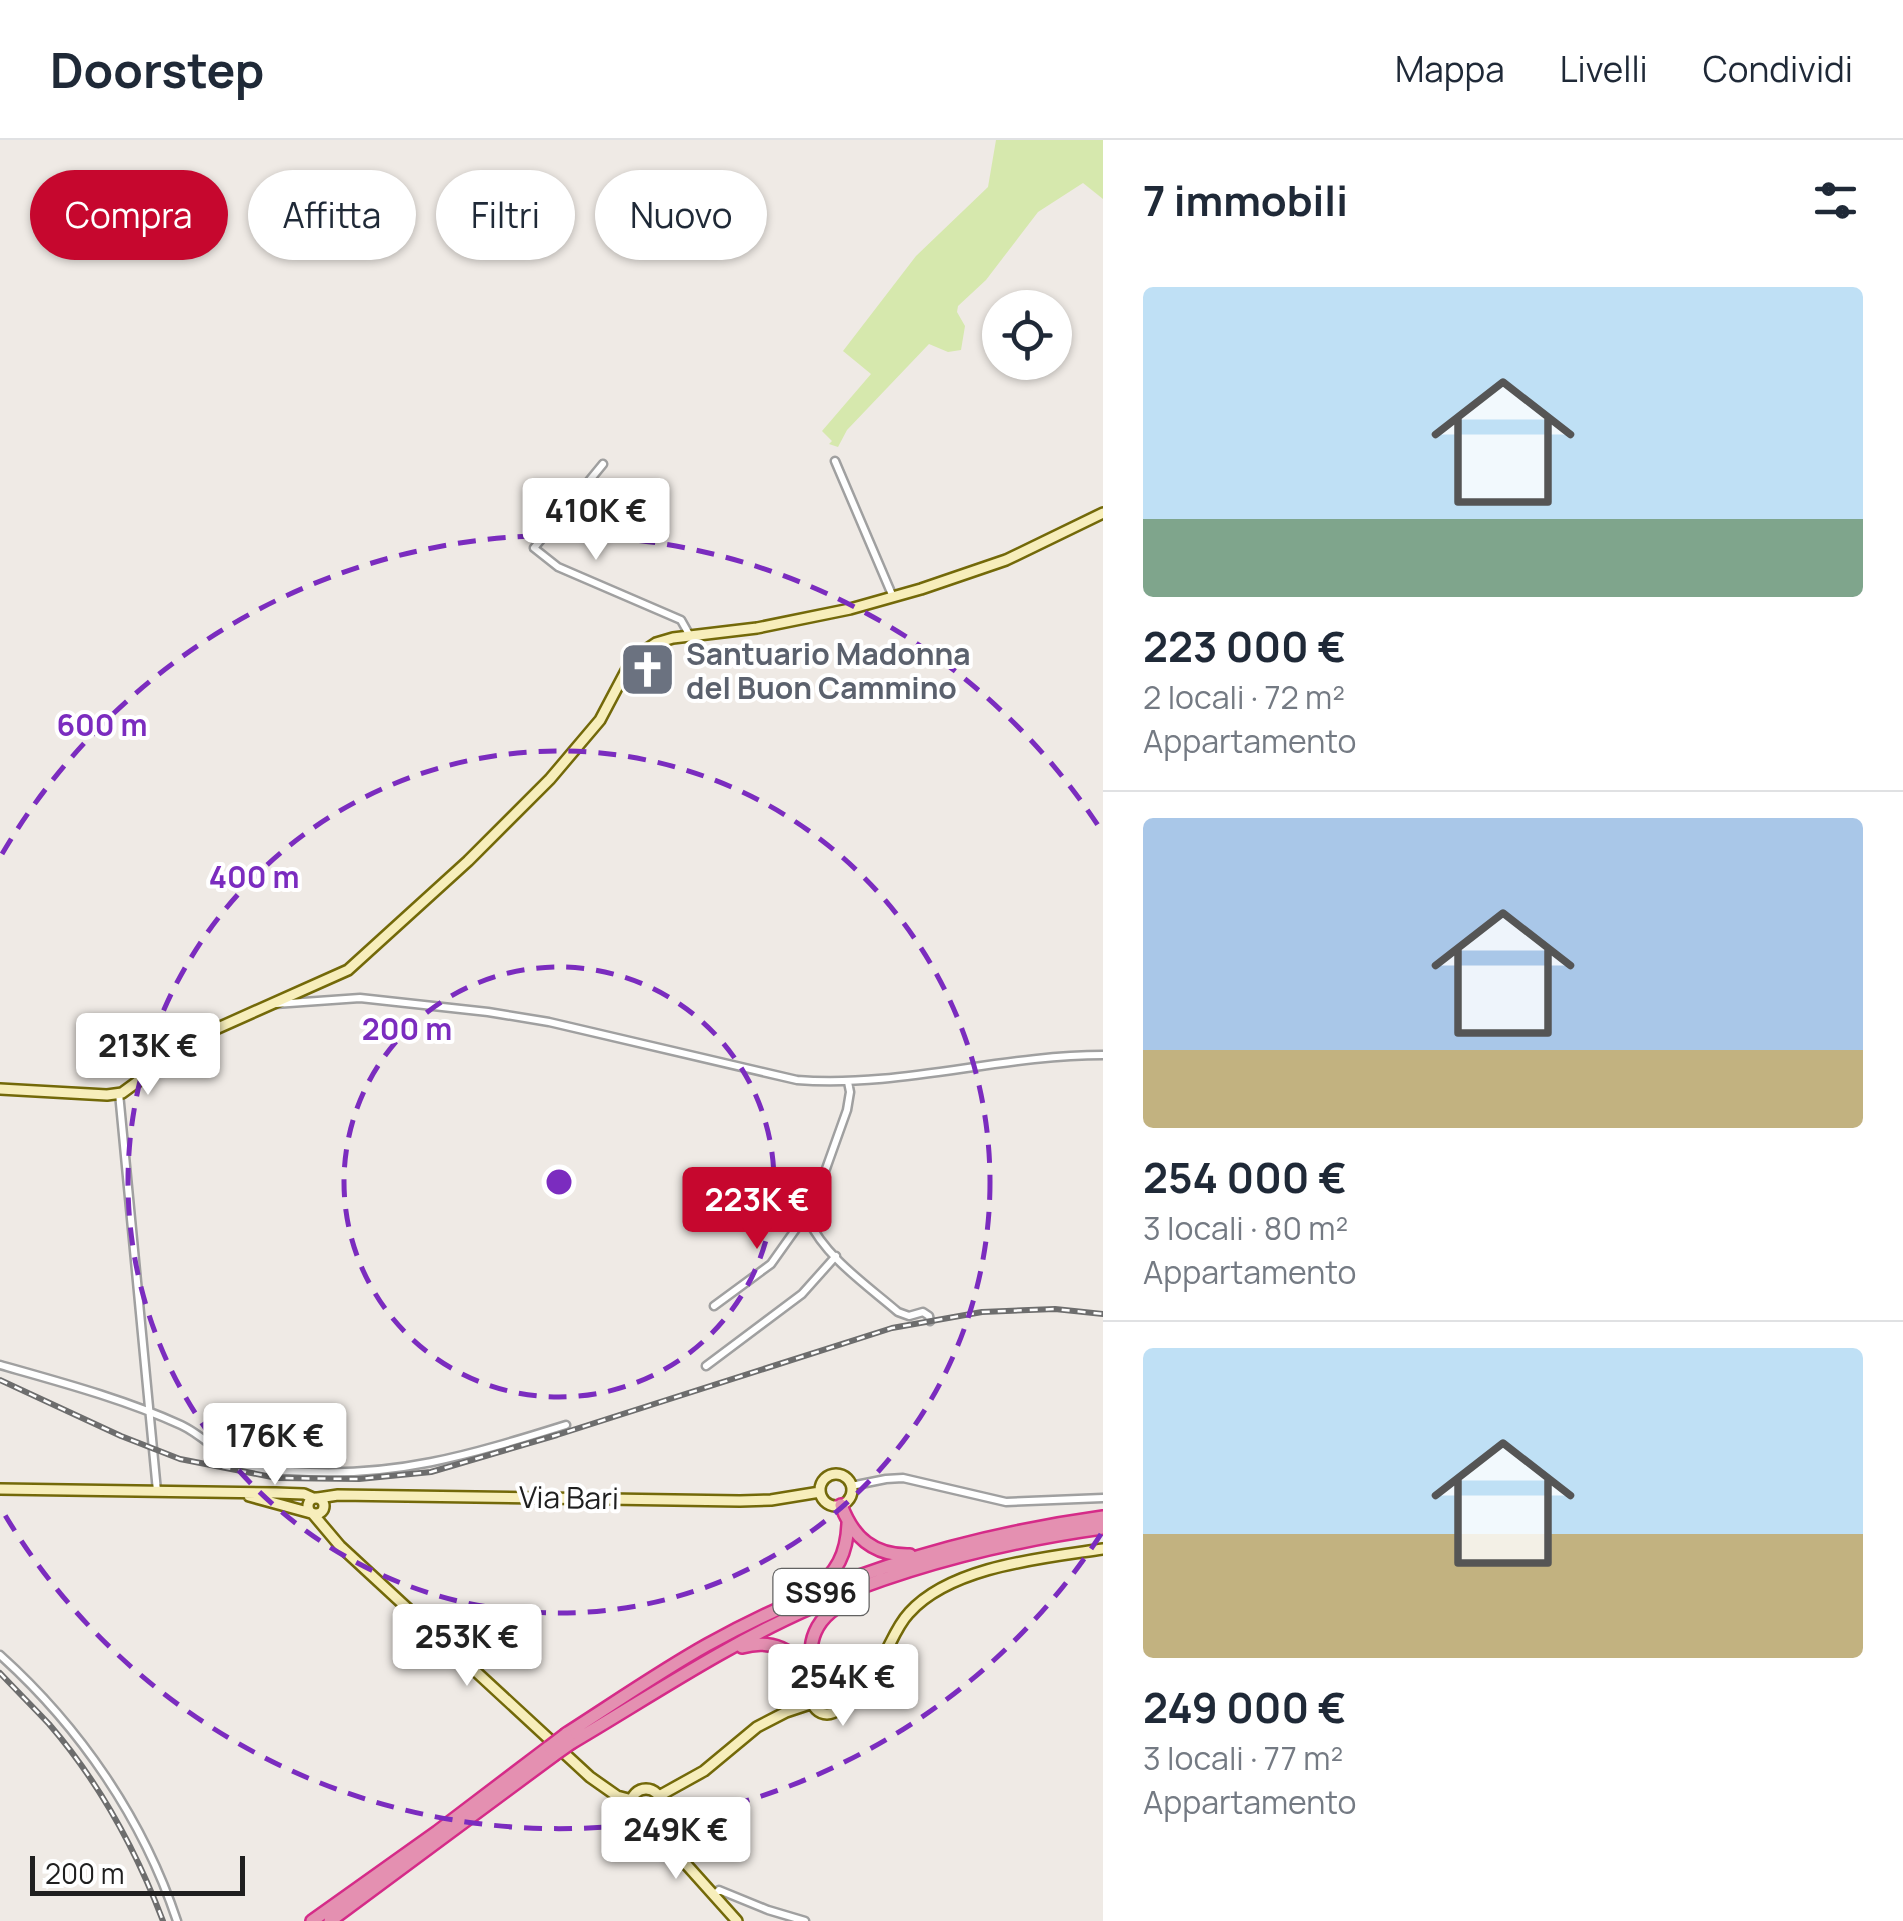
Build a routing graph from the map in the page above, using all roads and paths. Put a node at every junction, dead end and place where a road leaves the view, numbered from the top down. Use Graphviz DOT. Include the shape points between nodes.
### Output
graph roads {
  1 [pos="835,461"];
  2 [pos="603,464"];
  3 [pos="1103,514"];
  4 [pos="893,597"];
  5 [pos="690,637"];
  6 [pos="274,1004"];
  7 [pos="1103,1056"];
  8 [pos="848,1082"];
  9 [pos="0,1089"];
  10 [pos="119,1093"];
  11 [pos="808,1215"];
  12 [pos="836,1256"];
  13 [pos="714,1306"];
  14 [pos="930,1322"];
  15 [pos="0,1365"];
  16 [pos="706,1366"];
  17 [pos="152,1413"];
  18 [pos="566,1425"];
  19 [pos="852,1486"];
  20 [pos="0,1489"];
  21 [pos="157,1491"];
  22 [pos="820,1492"];
  23 [pos="242,1494"];
  24 [pos="1103,1498"];
  25 [pos="841,1505"];
  26 [pos="317,1507"];
  27 [pos="1103,1517"];
  28 [pos="848,1523"];
  29 [pos="1103,1528"];
  30 [pos="1103,1548"];
  31 [pos="925,1560"];
  32 [pos="804,1598"];
  33 [pos="0,1655"];
  34 [pos="715,1658"];
  35 [pos="817,1679"];
  36 [pos="841,1692"];
  37 [pos="812,1703"];
  38 [pos="568,1739"];
  39 [pos="551,1751"];
  40 [pos="660,1796"];
  41 [pos="632,1800"];
  42 [pos="653,1818"];
  43 [pos="714,1895"];
  44 [pos="178,1921"];
  45 [pos="312,1921"];
  46 [pos="330,1921"];
  47 [pos="737,1921"];
  48 [pos="805,1921"];
  1 -- 4 [label="street"];
  2 -- 5 [label="street" via="534,548 558,567 681,620"];
  3 -- 4 [label="main road" via="1006,560"];
  4 -- 5 [label="main road"];
  5 -- 6 [label="main road" via="641,653 600,720 550,779 348,970"];
  6 -- 8 [label="street" via="360,998 488,1012 797,1080"];
  6 -- 10 [label="main road" via="200,1036"];
  7 -- 8 [label="street"];
  8 -- 11 [label="street" via="846,1110"];
  9 -- 10 [label="main road"];
  10 -- 17 [label="street"];
  11 -- 12 [label="street"];
  11 -- 13 [label="street" via="771,1264"];
  12 -- 14 [label="street" via="898,1312 924,1312"];
  12 -- 16 [label="street" via="802,1294"];
  15 -- 17 [label="street"];
  17 -- 18 [label="street" via="246,1468 300,1472 377,1472 447,1460"];
  17 -- 21 [label="street"];
  19 -- 22 [label="main road, Via Bari" via="833,1474"];
  19 -- 24 [label="street, Via Bari" via="904,1478 1006,1502"];
  19 -- 25 [label="main road"];
  20 -- 21 [label="main road"];
  21 -- 23 [label="main road"];
  22 -- 25 [label="main road" via="828,1504"];
  22 -- 26 [label="main road, Via Bari" via="772,1500 345,1496"];
  23 -- 26 [label="main road"];
  23 -- 26 [label="main road" via="304,1494"];
  25 -- 28 [label="highway"];
  26 -- 41 [label="main road" via="330,1535 590,1777"];
  27 -- 31 [label="highway, SS96" via="1012,1532"];
  28 -- 31 [label="highway" via="881,1552"];
  28 -- 32 [label="highway" via="836,1569"];
  29 -- 31 [label="highway, SS96"];
  30 -- 36 [label="main road" via="977,1573 938,1588 897,1628 871,1674"];
  31 -- 32 [label="highway, SS96"];
  31 -- 34 [label="highway, SS96"];
  31 -- 35 [label="highway" via="888,1587 833,1609 814,1635"];
  32 -- 38 [label="highway, SS96" via="707,1645"];
  33 -- 44 [label="street" via="100,1769 150,1854"];
  34 -- 35 [label="highway" via="769,1644 790,1651"];
  34 -- 38 [label="highway, SS96"];
  35 -- 36 [label="main road"];
  35 -- 37 [label="main road"];
  36 -- 37 [label="main road" via="834,1712 822,1713"];
  37 -- 40 [label="main road" via="757,1727 704,1772"];
  38 -- 39 [label="highway, SS96, bridge"];
  39 -- 45 [label="highway, SS96"];
  39 -- 46 [label="highway, SS96"];
  40 -- 41 [label="main road" via="642,1790"];
  40 -- 42 [label="main road"];
  41 -- 42 [label="main road" via="638,1818"];
  42 -- 43 [label="main road"];
  43 -- 47 [label="main road"];
  43 -- 48 [label="street" via="719,1890"];
}
